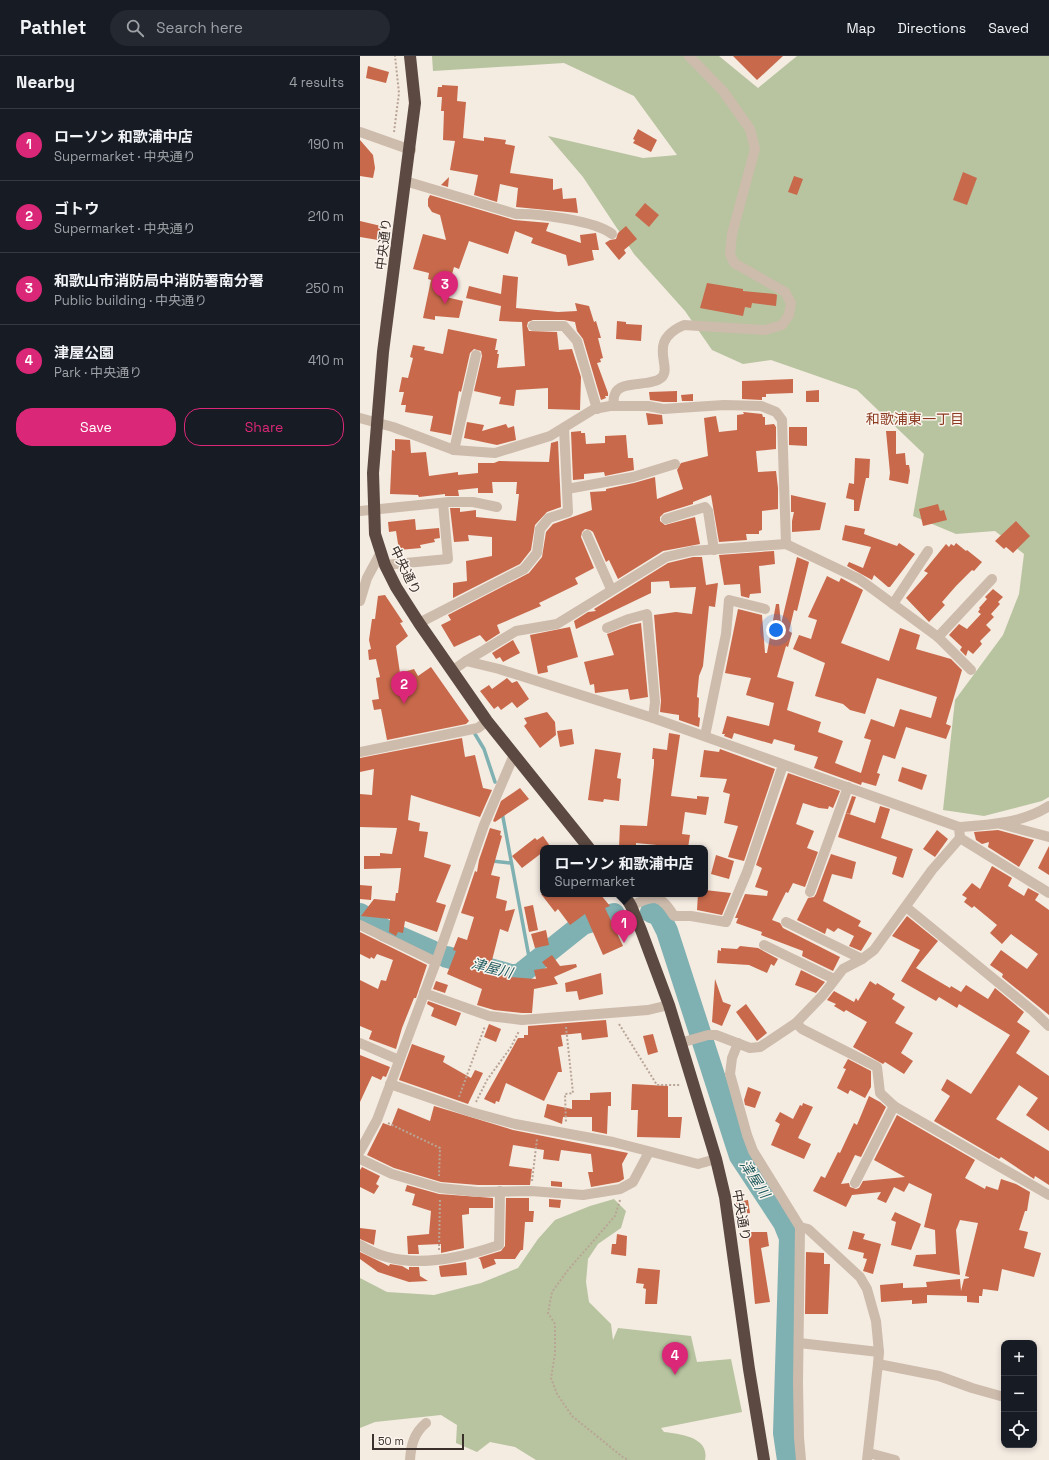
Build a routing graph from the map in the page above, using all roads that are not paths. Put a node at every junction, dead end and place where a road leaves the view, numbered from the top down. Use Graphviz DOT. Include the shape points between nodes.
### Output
graph roads {
  1 [pos="410,56"];
  2 [pos="689,56"];
  3 [pos="360,132"];
  4 [pos="410,150"];
  5 [pos="405,181"];
  6 [pos="612,234"];
  7 [pos="533,326"];
  8 [pos="476,356"];
  9 [pos="614,406"];
  10 [pos="597,408"];
  11 [pos="360,418"];
  12 [pos="377,421"];
  13 [pos="564,428"];
  14 [pos="454,450"];
  15 [pos="675,464"];
  16 [pos="567,489"];
  17 [pos="443,503"];
  18 [pos="497,507"];
  19 [pos="360,511"];
  20 [pos="374,511"];
  21 [pos="666,519"];
  22 [pos="587,535"];
  23 [pos="786,544"];
  24 [pos="714,550"];
  25 [pos="928,551"];
  26 [pos="383,559"];
  27 [pos="992,579"];
  28 [pos="611,589"];
  29 [pos="360,601"];
  30 [pos="893,604"];
  31 [pos="765,609"];
  32 [pos="418,623"];
  33 [pos="607,628"];
  34 [pos="938,637"];
  35 [pos="466,661"];
  36 [pos="453,670"];
  37 [pos="970,670"];
  38 [pos="653,718"];
  39 [pos="488,721"];
  40 [pos="705,736"];
  41 [pos="360,752"];
  42 [pos="514,755"];
  43 [pos="783,765"];
  44 [pos="848,787"];
  45 [pos="1049,806"];
  46 [pos="999,824"];
  47 [pos="959,827"];
  48 [pos="1049,836"];
  49 [pos="960,838"];
  50 [pos="587,845"];
  51 [pos="810,892"];
  52 [pos="1049,893"];
  53 [pos="626,897"];
  54 [pos="631,906"];
  55 [pos="906,907"];
  56 [pos="786,922"];
  57 [pos="360,925"];
  58 [pos="764,945"];
  59 [pos="862,959"];
  60 [pos="436,962"];
  61 [pos="834,979"];
  62 [pos="424,993"];
  63 [pos="669,1005"];
  64 [pos="796,1023"];
  65 [pos="1049,1026"];
  66 [pos="360,1043"];
  67 [pos="680,1043"];
  68 [pos="738,1043"];
  69 [pos="399,1060"];
  70 [pos="390,1084"];
  71 [pos="894,1106"];
  72 [pos="360,1151"];
  73 [pos="649,1152"];
  74 [pos="360,1159"];
  75 [pos="716,1159"];
  76 [pos="855,1183"];
  77 [pos="500,1191"];
  78 [pos="1049,1195"];
  79 [pos="800,1227"];
  80 [pos="360,1245"];
  81 [pos="799,1343"];
  82 [pos="879,1352"];
  83 [pos="878,1364"];
  84 [pos="1001,1396"];
  85 [pos="426,1423"];
  86 [pos="868,1456"];
  87 [pos="410,1460"];
  88 [pos="764,1460"];
  89 [pos="802,1460"];
  90 [pos="895,1460"];
  1 -- 4 [label="highway, 中央通り" via="415,103"];
  2 -- 9 [label="street" via="723,91 750,129 756,149 732,234 730,254 734,263 785,292 791,303 789,315 782,325 765,330 684,325 672,330 664,340 662,378 656,382 618,389"];
  3 -- 4 [label="street"];
  4 -- 5 [label="highway, 中央通り"];
  5 -- 6 [label="street" via="516,214 584,223 606,229"];
  5 -- 12 [label="highway, 中央通り" via="383,352"];
  7 -- 10 [label="street" via="564,326 577,341"];
  8 -- 14 [label="street"];
  9 -- 10 [label="street"];
  9 -- 23 [label="street" via="648,406 662,409 724,405 761,406 776,412 782,420"];
  10 -- 13 [label="street"];
  11 -- 12 [label="street"];
  12 -- 14 [label="street"];
  12 -- 20 [label="highway, 中央通り" via="373,473"];
  13 -- 14 [label="street" via="550,436 495,453"];
  13 -- 16 [label="street"];
  15 -- 16 [label="street" via="633,477"];
  16 -- 32 [label="street" via="568,512 549,518 540,529 536,553 524,569"];
  17 -- 18 [label="street" via="473,502"];
  17 -- 20 [label="street"];
  17 -- 26 [label="street" via="448,559"];
  19 -- 20 [label="street"];
  20 -- 26 [label="highway, 中央通り" via="375,534"];
  21 -- 24 [label="street" via="705,507 708,511"];
  22 -- 28 [label="street"];
  23 -- 24 [label="street"];
  23 -- 30 [label="street" via="859,579"];
  24 -- 28 [label="street" via="692,551 666,557"];
  25 -- 30 [label="street"];
  26 -- 29 [label="street" via="367,578"];
  26 -- 32 [label="highway, 中央通り" via="396,587"];
  27 -- 34 [label="street"];
  28 -- 35 [label="street" via="557,624 516,632"];
  30 -- 34 [label="street"];
  31 -- 40 [label="street" via="729,600 726,634"];
  32 -- 36 [label="highway, 中央通り"];
  33 -- 38 [label="street" via="647,614"];
  34 -- 37 [label="street"];
  35 -- 36 [label="street"];
  35 -- 38 [label="street"];
  36 -- 39 [label="highway, 中央通り"];
  38 -- 40 [label="street"];
  39 -- 41 [label="street" via="478,728"];
  39 -- 42 [label="highway, 中央通り"];
  40 -- 43 [label="street"];
  42 -- 50 [label="highway, 中央通り"];
  42 -- 60 [label="street" via="484,825"];
  43 -- 44 [label="street"];
  43 -- 54 [label="street" via="747,872 726,922 674,916 666,903 656,898 643,900"];
  44 -- 47 [label="street"];
  44 -- 51 [label="street"];
  45 -- 46 [label="street" via="1036,814"];
  46 -- 47 [label="street"];
  46 -- 48 [label="street"];
  47 -- 49 [label="street"];
  49 -- 52 [label="street"];
  49 -- 55 [label="street" via="932,870"];
  53 -- 54 [label="highway, 中央通り"];
  54 -- 63 [label="highway, 中央通り"];
  55 -- 59 [label="street" via="874,950"];
  55 -- 65 [label="street"];
  56 -- 59 [label="street"];
  57 -- 60 [label="street"];
  58 -- 61 [label="street"];
  59 -- 61 [label="street" via="843,969"];
  60 -- 62 [label="street"];
  61 -- 64 [label="street" via="823,995"];
  62 -- 63 [label="street" via="489,1016 522,1020 648,1010"];
  62 -- 69 [label="street"];
  63 -- 67 [label="highway, 中央通り"];
  64 -- 68 [label="street" via="760,1047 750,1048"];
  64 -- 71 [label="street" via="802,1029 877,1067 880,1093"];
  66 -- 69 [label="street"];
  67 -- 68 [label="street" via="708,1035 716,1035"];
  67 -- 75 [label="highway, 中央通り"];
  68 -- 79 [label="street" via="732,1058 730,1074 747,1135 753,1151"];
  69 -- 70 [label="street"];
  70 -- 72 [label="street" via="377,1120"];
  70 -- 73 [label="street" via="515,1124 613,1142"];
  71 -- 76 [label="street"];
  71 -- 78 [label="street"];
  73 -- 75 [label="street" via="698,1164"];
  73 -- 77 [label="street" via="633,1182 620,1189 583,1195 531,1190"];
  74 -- 77 [label="street" via="392,1174 440,1188 478,1192"];
  75 -- 88 [label="highway, 中央通り" via="727,1205"];
  77 -- 80 [label="street" via="499,1245 447,1260 419,1261 387,1257"];
  79 -- 81 [label="street"];
  79 -- 82 [label="street" via="808,1229 860,1277 867,1289 876,1321"];
  81 -- 82 [label="street"];
  81 -- 89 [label="street" via="798,1399"];
  82 -- 83 [label="street"];
  83 -- 84 [label="street" via="938,1376"];
  83 -- 86 [label="street"];
  85 -- 87 [label="street" via="417,1431 410,1449"];
  86 -- 90 [label="street"];
}
